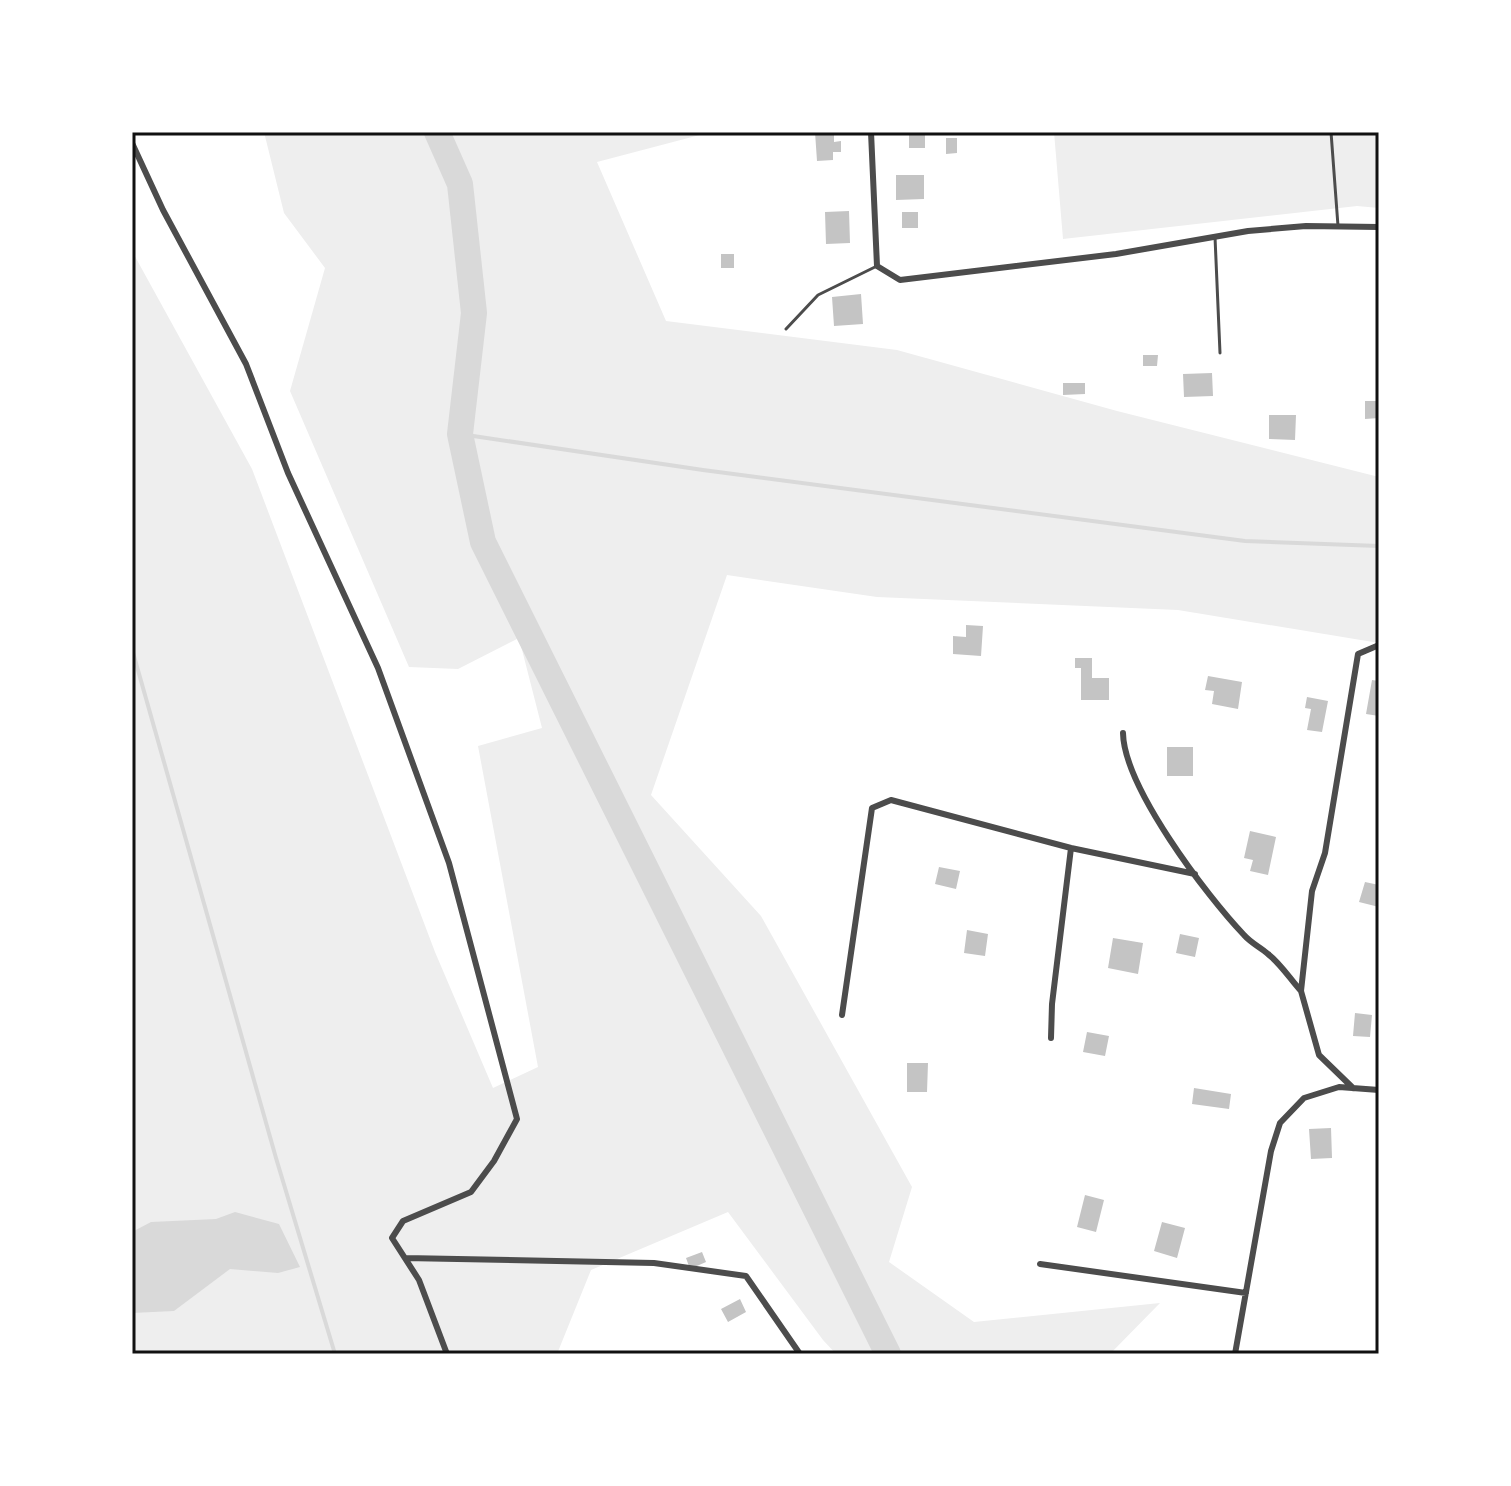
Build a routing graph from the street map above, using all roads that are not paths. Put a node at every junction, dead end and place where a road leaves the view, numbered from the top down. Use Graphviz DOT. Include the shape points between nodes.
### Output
graph roads {
  1 [pos="871,132"];
  2 [pos="1331,132"];
  3 [pos="132,143"];
  4 [pos="1338,226"];
  5 [pos="1379,227"];
  6 [pos="1215,237"];
  7 [pos="877,266"];
  8 [pos="786,329"];
  9 [pos="1220,353"];
  10 [pos="1379,645"];
  11 [pos="1123,733"];
  12 [pos="1071,848"];
  13 [pos="1195,874"];
  14 [pos="1301,991"];
  15 [pos="842,1015"];
  16 [pos="1051,1038"];
  17 [pos="1353,1088"];
  18 [pos="1379,1090"];
  19 [pos="405,1258"];
  20 [pos="1040,1264"];
  21 [pos="1246,1293"];
  22 [pos="447,1354"];
  23 [pos="800,1354"];
  24 [pos="1235,1354"];
  1 -- 7 [label="street"];
  2 -- 4 [label="lane"];
  3 -- 19 [label="street" via="246,364 288,473 378,668 449,863 517,1119 471,1192 403,1221 392,1238"];
  4 -- 5 [label="street"];
  4 -- 6 [label="street"];
  6 -- 7 [label="street" via="900,280"];
  6 -- 9 [label="lane"];
  7 -- 8 [label="lane" via="818,295"];
  10 -- 14 [label="street" via="1358,654 1325,853 1312,891"];
  11 -- 13 [label="street" via="1123,750 1161,828"];
  12 -- 13 [label="street"];
  12 -- 15 [label="street" via="891,800 872,808"];
  12 -- 16 [label="street"];
  13 -- 14 [label="street" via="1247,939 1270,955"];
  14 -- 17 [label="street" via="1319,1055"];
  17 -- 18 [label="street"];
  17 -- 21 [label="street" via="1304,1098 1280,1123"];
  19 -- 22 [label="street" via="419,1280"];
  19 -- 23 [label="street" via="654,1263 746,1276"];
  20 -- 21 [label="street"];
  21 -- 24 [label="street"];
}
